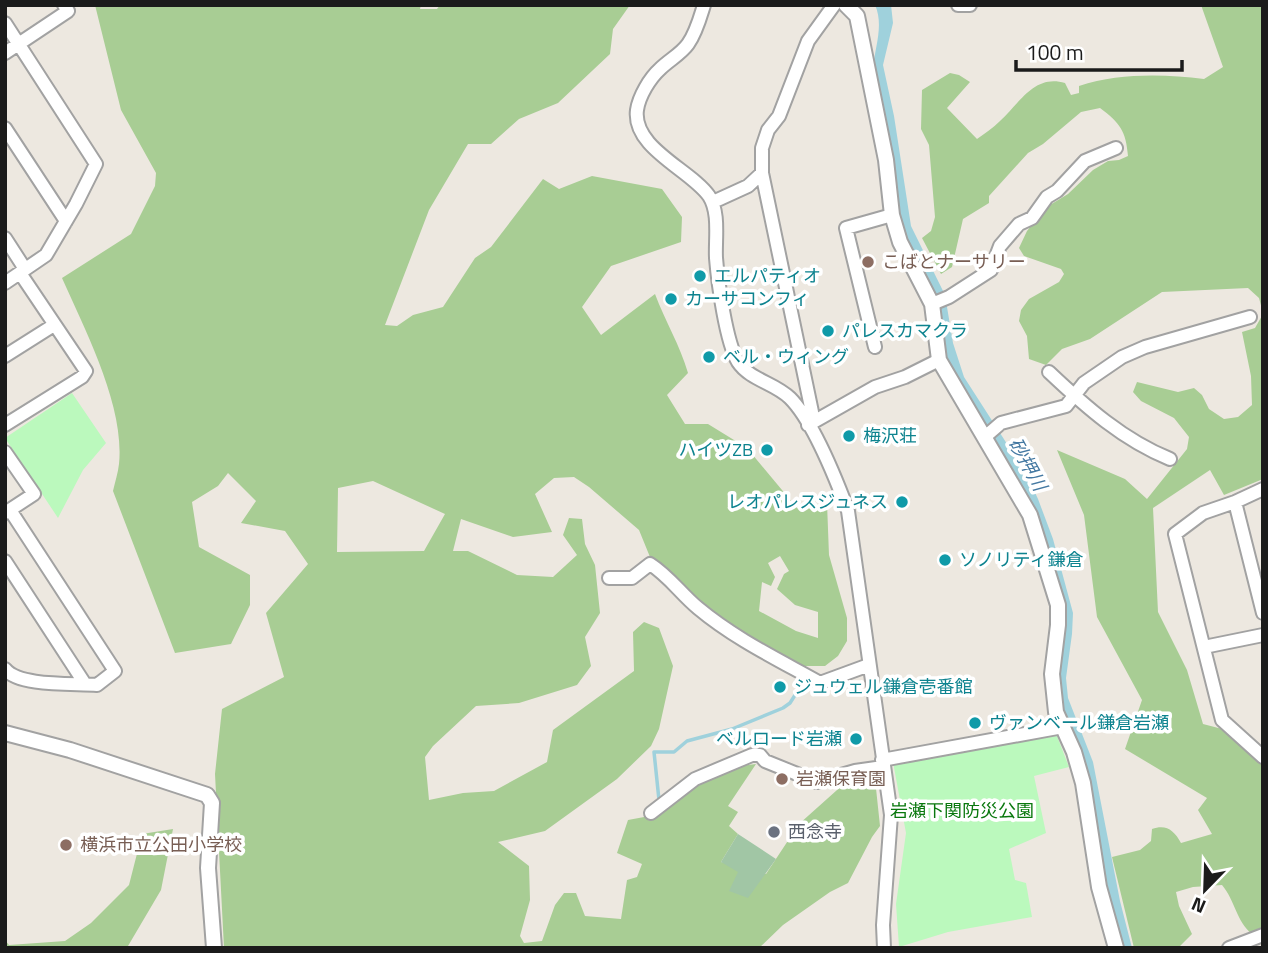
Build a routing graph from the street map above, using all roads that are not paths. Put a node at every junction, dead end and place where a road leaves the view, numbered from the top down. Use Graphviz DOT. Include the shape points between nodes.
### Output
graph roads {
  1 [pos="704,5"];
  2 [pos="834,5"];
  3 [pos="846,5"];
  4 [pos="958,5"];
  5 [pos="970,5"];
  6 [pos="70,7"];
  7 [pos="5,23"];
  8 [pos="19,44"];
  9 [pos="5,53"];
  10 [pos="5,128"];
  11 [pos="1116,148"];
  12 [pos="762,173"];
  13 [pos="713,202"];
  14 [pos="892,215"];
  15 [pos="66,221"];
  16 [pos="5,238"];
  17 [pos="23,271"];
  18 [pos="5,283"];
  19 [pos="933,304"];
  20 [pos="1250,317"];
  21 [pos="54,325"];
  22 [pos="875,347"];
  23 [pos="5,356"];
  24 [pos="939,360"];
  25 [pos="1049,372"];
  26 [pos="1075,397"];
  27 [pos="808,423"];
  28 [pos="5,425"];
  29 [pos="987,435"];
  30 [pos="5,452"];
  31 [pos="1170,459"];
  32 [pos="1263,489"];
  33 [pos="1235,502"];
  34 [pos="8,511"];
  35 [pos="5,561"];
  36 [pos="609,578"];
  37 [pos="1262,608"];
  38 [pos="1263,635"];
  39 [pos="1204,647"];
  40 [pos="869,665"];
  41 [pos="5,669"];
  42 [pos="85,684"];
  43 [pos="1063,727"];
  44 [pos="5,733"];
  45 [pos="1263,757"];
  46 [pos="883,764"];
  47 [pos="651,813"];
  48 [pos="1263,935"];
  49 [pos="214,948"];
  50 [pos="884,948"];
  51 [pos="1116,948"];
  52 [pos="1230,948"];
  1 -- 13 [label="street" via="687,45 658,70 641,96 637,117 648,142 703,187"];
  2 -- 12 [label="street" via="808,41 779,116 768,130"];
  3 -- 14 [label="street" via="857,16 886,160"];
  4 -- 5 [label="street"];
  6 -- 8 [label="street"];
  7 -- 8 [label="street"];
  8 -- 9 [label="street"];
  8 -- 15 [label="street" via="96,164"];
  10 -- 15 [label="street"];
  11 -- 19 [label="street" via="1085,161 1032,218 1019,224 1000,246 990,270"];
  12 -- 13 [label="street" via="740,191"];
  12 -- 27 [label="street" via="812,412"];
  13 -- 27 [label="street" via="722,299 738,362 789,397"];
  14 -- 19 [label="street" via="900,242"];
  14 -- 22 [label="street" via="846,228"];
  15 -- 17 [label="street" via="46,255"];
  16 -- 17 [label="street"];
  17 -- 18 [label="street"];
  17 -- 21 [label="street"];
  19 -- 24 [label="street"];
  20 -- 26 [label="street" via="1122,356 1084,383"];
  21 -- 23 [label="street"];
  21 -- 28 [label="street" via="86,371"];
  24 -- 27 [label="street"];
  24 -- 29 [label="street"];
  25 -- 26 [label="street"];
  26 -- 29 [label="street" via="1066,406 999,424"];
  26 -- 31 [label="street" via="1130,441"];
  27 -- 40 [label="street" via="848,510"];
  29 -- 43 [label="street" via="1030,515 1058,605 1052,674 1056,712"];
  30 -- 34 [label="street" via="34,494"];
  32 -- 33 [label="street"];
  33 -- 37 [label="street"];
  33 -- 39 [label="street" via="1203,513 1175,534"];
  34 -- 42 [label="street" via="115,671 97,685"];
  35 -- 42 [label="street"];
  36 -- 40 [label="street" via="632,578 650,564 697,608 752,646 821,683"];
  38 -- 39 [label="street"];
  39 -- 45 [label="street" via="1222,720"];
  40 -- 46 [label="street"];
  41 -- 42 [label="street" via="23,680"];
  43 -- 46 [label="street"];
  43 -- 51 [label="street" via="1083,783 1099,887"];
  44 -- 49 [label="street" via="207,795 212,803 208,868"];
  46 -- 47 [label="street" via="822,782 752,755 695,779"];
  46 -- 50 [label="street" via="891,815"];
  48 -- 52 [label="street"];
}
